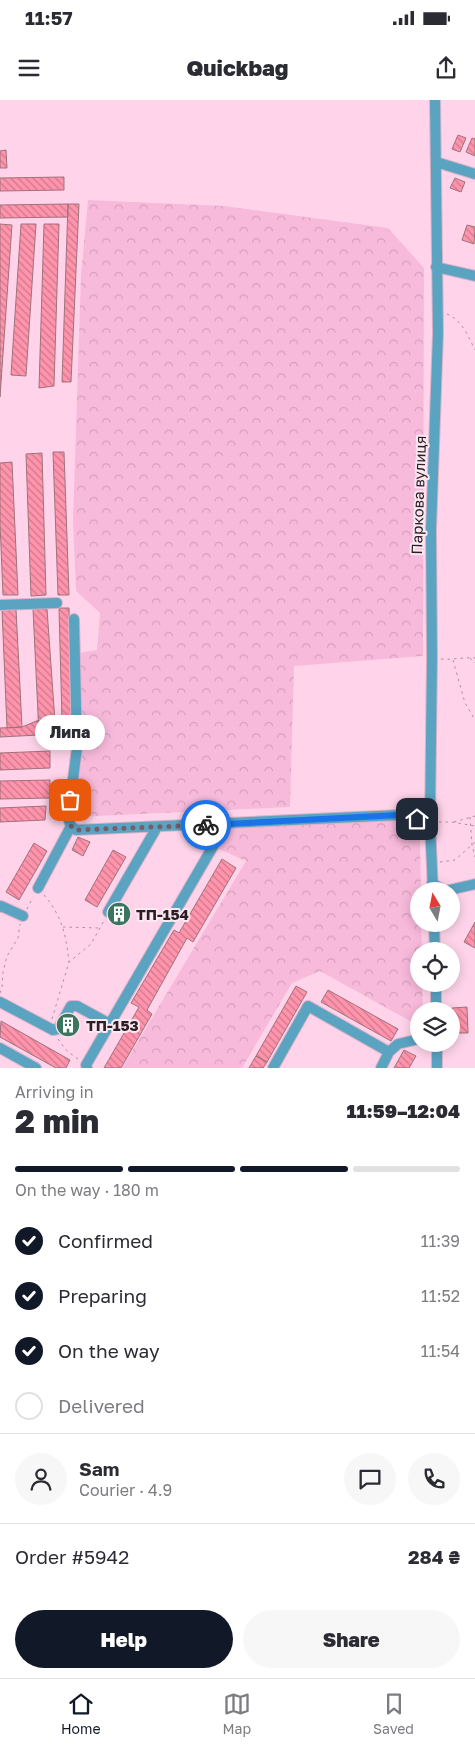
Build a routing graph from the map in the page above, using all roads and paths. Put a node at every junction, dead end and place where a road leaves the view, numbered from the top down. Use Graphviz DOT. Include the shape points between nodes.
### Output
graph roads {
  1 [pos="435,100"];
  2 [pos="436,162"];
  3 [pos="475,174"];
  4 [pos="436,267"];
  5 [pos="475,276"];
  6 [pos="437,309"];
  7 [pos="475,350"];
  8 [pos="57,603"];
  9 [pos="0,605"];
  10 [pos="74,619"];
  11 [pos="469,657"];
  12 [pos="432,658"];
  13 [pos="475,658"];
  14 [pos="453,660"];
  15 [pos="475,663"];
  16 [pos="475,720"];
  17 [pos="475,816"];
  18 [pos="470,817"];
  19 [pos="430,822"];
  20 [pos="452,822"];
  21 [pos="226,824"];
  22 [pos="71,826"];
  23 [pos="471,826"];
  24 [pos="475,826"];
  25 [pos="157,827"];
  26 [pos="475,842"];
  27 [pos="472,845"];
  28 [pos="474,856"];
  29 [pos="432,863"];
  30 [pos="433,882"];
  31 [pos="475,884"];
  32 [pos="460,887"];
  33 [pos="38,888"];
  34 [pos="0,907"];
  35 [pos="108,912"];
  36 [pos="23,916"];
  37 [pos="62,927"];
  38 [pos="100,928"];
  39 [pos="69,962"];
  40 [pos="0,994"];
  41 [pos="0,1002"];
  42 [pos="110,1024"];
  43 [pos="53,1030"];
  44 [pos="410,1041"];
  45 [pos="0,1048"];
  46 [pos="389,1052"];
  47 [pos="437,1052"];
  48 [pos="86,1067"];
  49 [pos="36,1068"];
  50 [pos="272,1068"];
  51 [pos="381,1068"];
  52 [pos="437,1068"];
  1 -- 2 [label="street, Паркова вулиця"];
  2 -- 3 [label="street"];
  2 -- 4 [label="street, Паркова вулиця"];
  4 -- 5 [label="street"];
  4 -- 6 [label="street, Паркова вулиця"];
  6 -- 7 [label="path" via="451,316 467,332"];
  6 -- 12 [label="street, Паркова вулиця" via="431,530"];
  8 -- 9 [label="street"];
  10 -- 22 [label="street" via="77,748 68,818"];
  11 -- 13 [label="path"];
  11 -- 14 [label="path"];
  11 -- 15 [label="path"];
  12 -- 14 [label="path"];
  12 -- 19 [label="street, Паркова вулиця"];
  14 -- 16 [label="path" via="465,703"];
  17 -- 18 [label="path"];
  18 -- 20 [label="path"];
  18 -- 23 [label="path"];
  19 -- 20 [label="path"];
  19 -- 21 [label="street" via="399,815"];
  19 -- 29 [label="street, Паркова вулиця"];
  20 -- 23 [label="path"];
  21 -- 25 [label="street"];
  21 -- 42 [label="street"];
  22 -- 25 [label="street" via="76,830"];
  22 -- 33 [label="street"];
  23 -- 24 [label="path"];
  23 -- 27 [label="path"];
  25 -- 35 [label="street"];
  26 -- 27 [label="path"];
  27 -- 28 [label="path"];
  27 -- 29 [label="path" via="456,860"];
  29 -- 30 [label="street, Паркова вулиця"];
  31 -- 32 [label="street"];
  33 -- 36 [label="path"];
  33 -- 37 [label="path" via="54,907"];
  34 -- 36 [label="street"];
  35 -- 38 [label="path"];
  36 -- 40 [label="path" via="18,938 7,956"];
  37 -- 38 [label="path"];
  37 -- 39 [label="path"];
  38 -- 39 [label="path" via="91,944"];
  39 -- 43 [label="path" via="52,1016"];
  41 -- 43 [label="street"];
  42 -- 43 [label="street" via="77,1006 71,1006 58,1029"];
  42 -- 48 [label="street"];
  43 -- 48 [label="path" via="67,1051"];
  44 -- 46 [label="street" via="398,1044"];
  45 -- 49 [label="street"];
  46 -- 50 [label="street" via="308,1006"];
  46 -- 51 [label="street"];
  47 -- 52 [label="street"];
}
